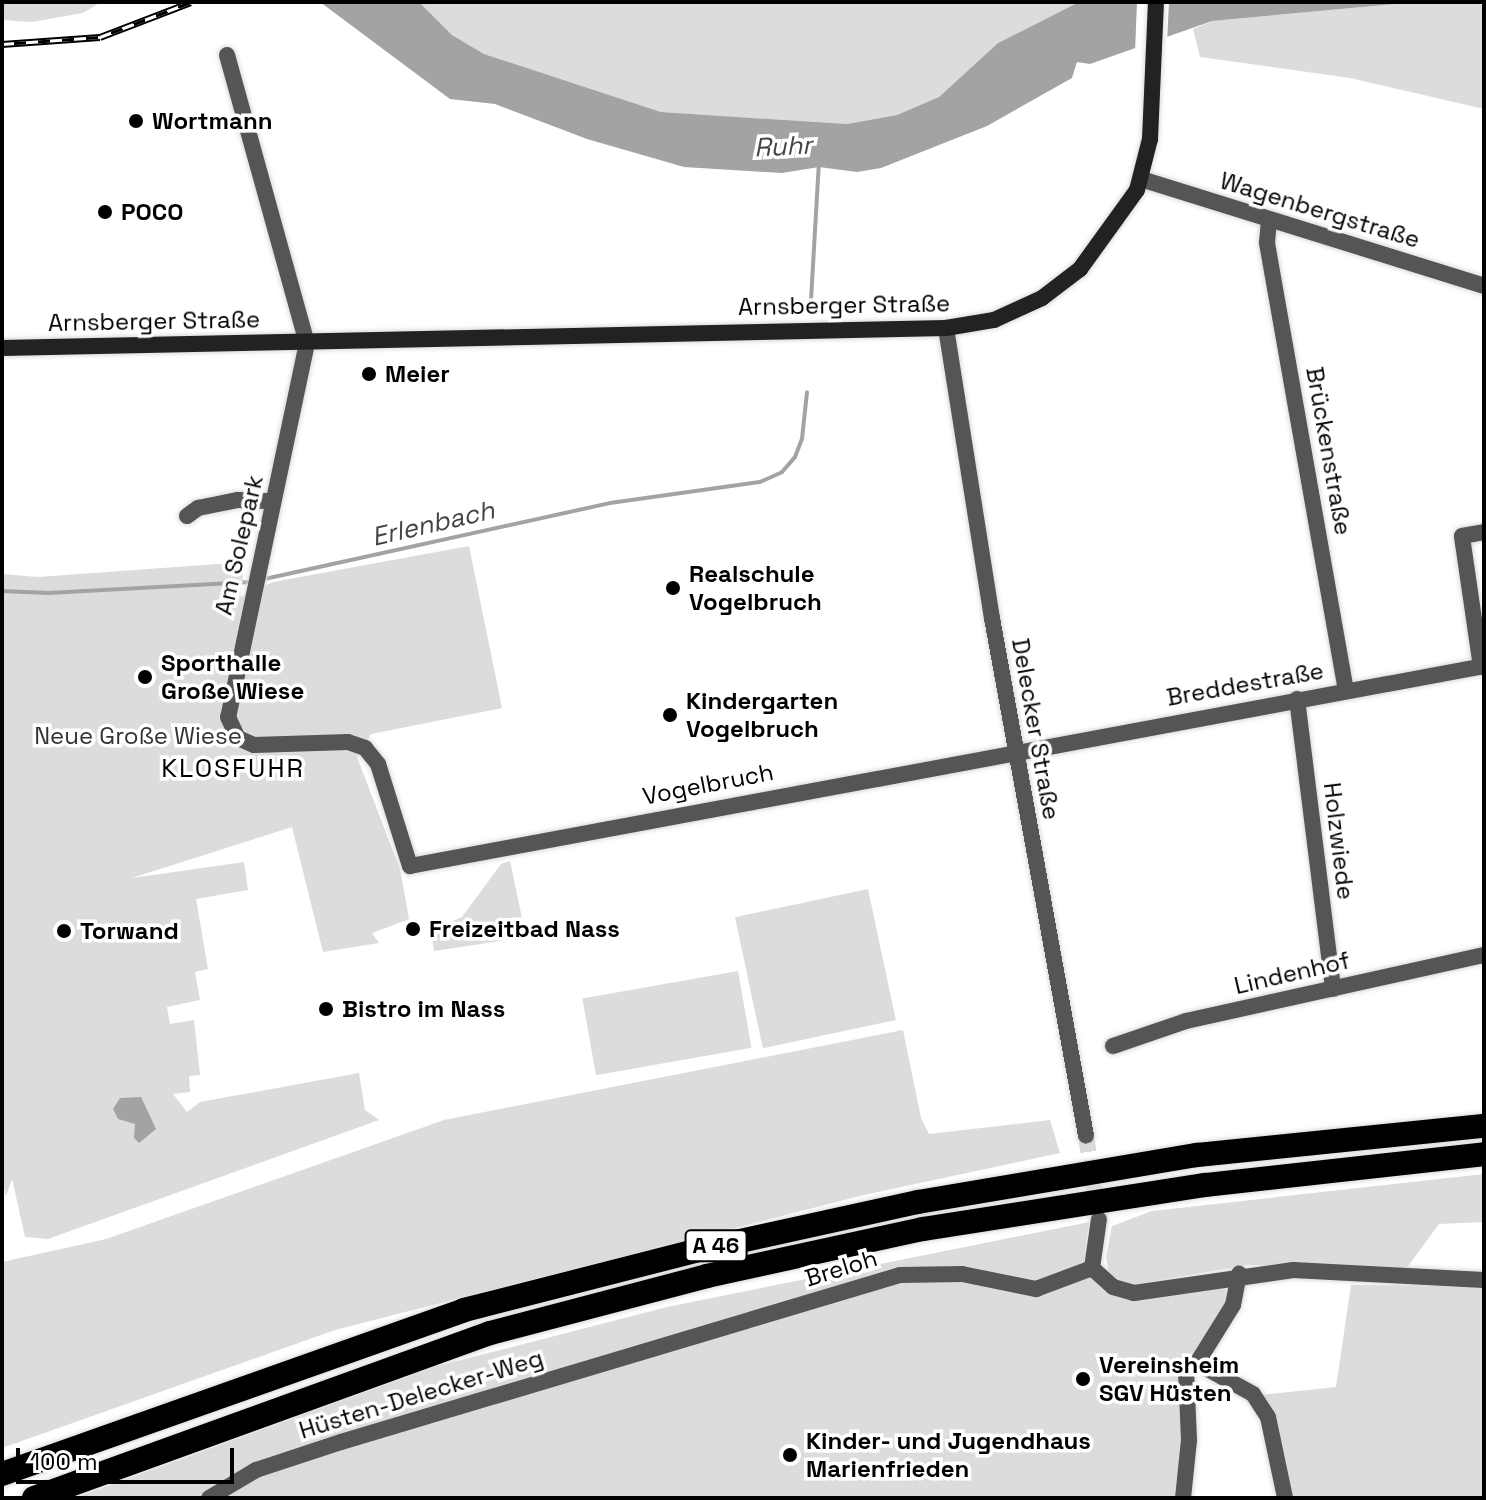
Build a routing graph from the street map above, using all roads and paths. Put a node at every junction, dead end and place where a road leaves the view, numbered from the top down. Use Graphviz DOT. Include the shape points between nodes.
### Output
graph roads {
  1 [pos="1156,2"];
  2 [pos="227,55"];
  3 [pos="1141,179"];
  4 [pos="1269,220"];
  5 [pos="1484,286"];
  6 [pos="946,328"];
  7 [pos="307,343"];
  8 [pos="2,348"];
  9 [pos="273,501"];
  10 [pos="187,516"];
  11 [pos="1484,532"];
  12 [pos="1483,667"];
  13 [pos="1346,690"];
  14 [pos="1297,699"];
  15 [pos="1016,751"];
  16 [pos="410,866"];
  17 [pos="1484,955"];
  18 [pos="1333,989"];
  19 [pos="1113,1046"];
  20 [pos="1484,1126"];
  21 [pos="1086,1136"];
  22 [pos="1484,1154"];
  23 [pos="1099,1219"];
  24 [pos="1092,1268"];
  25 [pos="1239,1274"];
  26 [pos="1484,1280"];
  27 [pos="1197,1363"];
  28 [pos="607,1364"];
  29 [pos="2,1474"];
  30 [pos="34,1498"];
  31 [pos="209,1498"];
  32 [pos="1183,1498"];
  33 [pos="1285,1498"];
  1 -- 3 [label="street, Arnsberger Straße" via="1150,139"];
  2 -- 7 [label="street, Arnsberger Straße"];
  3 -- 4 [label="street, Wagenbergstraße"];
  3 -- 6 [label="street, Arnsberger Straße" via="1094,254 1054,290 1002,317"];
  4 -- 5 [label="street, Wagenbergstraße"];
  4 -- 13 [label="street, Brückenstraße" via="1267,243"];
  6 -- 7 [label="street, Arnsberger Straße"];
  6 -- 15 [label="street, Delecker Straße"];
  7 -- 8 [label="street, Arnsberger Straße"];
  7 -- 9 [label="street, Am Solepark"];
  9 -- 10 [label="street" via="238,500 198,508"];
  9 -- 16 [label="street, Am Solepark" via="228,710 233,731 254,745 348,742 365,748 378,764"];
  11 -- 12 [label="street" via="1462,536"];
  12 -- 13 [label="street, Breddestraße"];
  13 -- 14 [label="street, Breddestraße"];
  14 -- 15 [label="street, Breddestraße"];
  14 -- 18 [label="street, Holzwiede"];
  15 -- 16 [label="street, Vogelbruch"];
  15 -- 21 [label="street, Delecker Straße"];
  17 -- 18 [label="street, Lindenhof"];
  18 -- 19 [label="street, Lindenhof" via="1186,1021"];
  20 -- 29 [label="highway, A 46" via="1197,1155 918,1202 704,1249 464,1310"];
  22 -- 30 [label="highway, A 46" via="1205,1185 923,1229 707,1276 490,1333"];
  23 -- 24 [label="street"];
  24 -- 25 [label="street" via="1113,1287 1134,1293 1161,1293"];
  24 -- 28 [label="street, Breloh" via="1036,1289 962,1274 900,1275"];
  25 -- 26 [label="street" via="1425,1273"];
  25 -- 27 [label="street" via="1233,1305"];
  27 -- 32 [label="street" via="1186,1370 1184,1383 1189,1440"];
  27 -- 33 [label="street" via="1253,1394 1268,1417"];
  28 -- 31 [label="street, Hüsten-Delecker-Weg" via="256,1470"];
}
